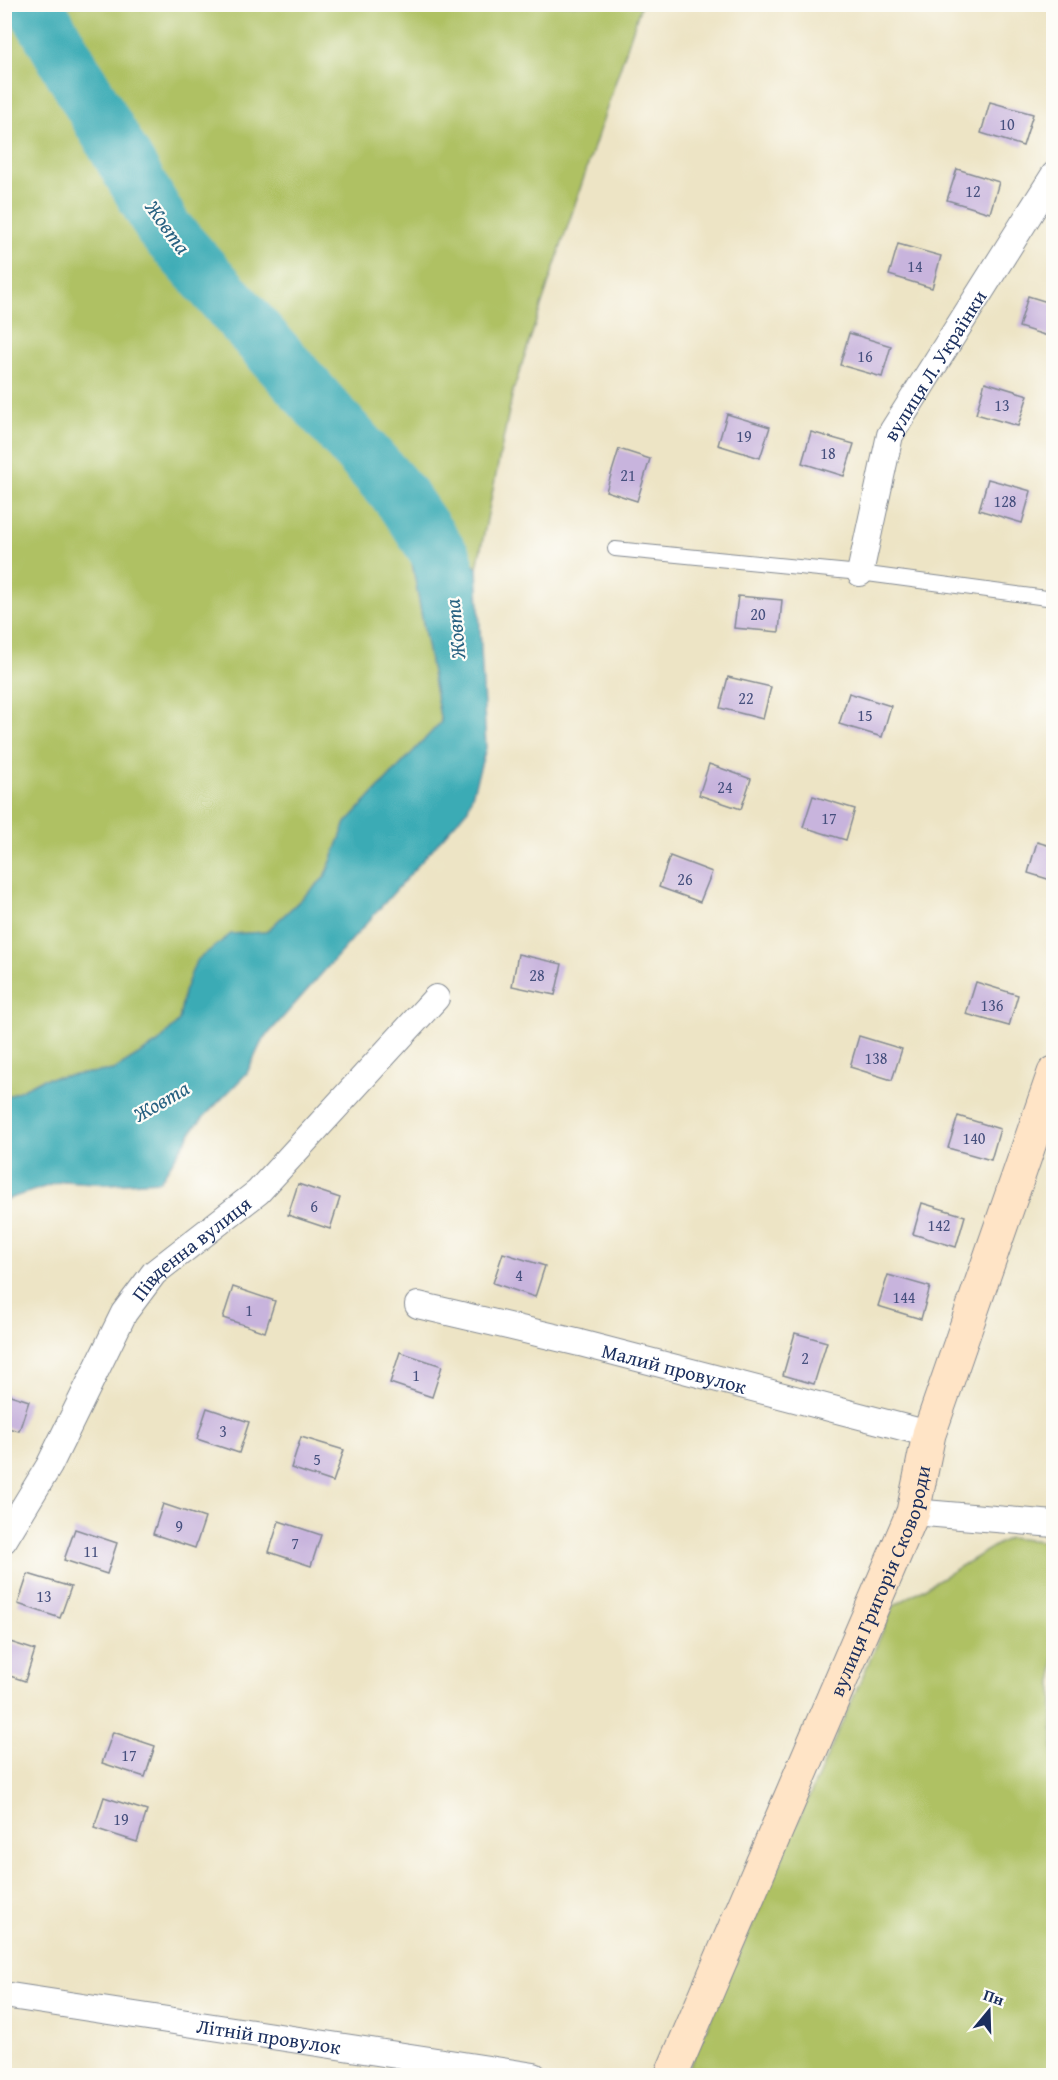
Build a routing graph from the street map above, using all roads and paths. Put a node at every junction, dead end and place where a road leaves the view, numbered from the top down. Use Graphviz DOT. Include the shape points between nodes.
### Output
graph roads {
  1 [pos="1053,175"];
  2 [pos="615,549"];
  3 [pos="860,573"];
  4 [pos="1053,599"];
  5 [pos="436,998"];
  6 [pos="1053,1073"];
  7 [pos="418,1305"];
  8 [pos="929,1434"];
  9 [pos="914,1512"];
  10 [pos="1053,1524"];
  11 [pos="4,1540"];
  12 [pos="4,1995"];
  13 [pos="534,2076"];
  14 [pos="672,2076"];
  1 -- 3 [label="street, вулиця Л. Українки" via="890,435"];
  2 -- 3 [label="lane"];
  3 -- 4 [label="lane"];
  5 -- 11 [label="street, Південна вулиця" via="258,1192 153,1273 124,1313 49,1466"];
  6 -- 8 [label="street, вулиця Григорія Сковороди"];
  7 -- 8 [label="street, Малий провулок" via="580,1342"];
  8 -- 9 [label="street, вулиця Григорія Сковороди"];
  9 -- 10 [label="street"];
  9 -- 14 [label="street, вулиця Григорія Сковороди"];
  12 -- 13 [label="street, Літній провулок"];
}
